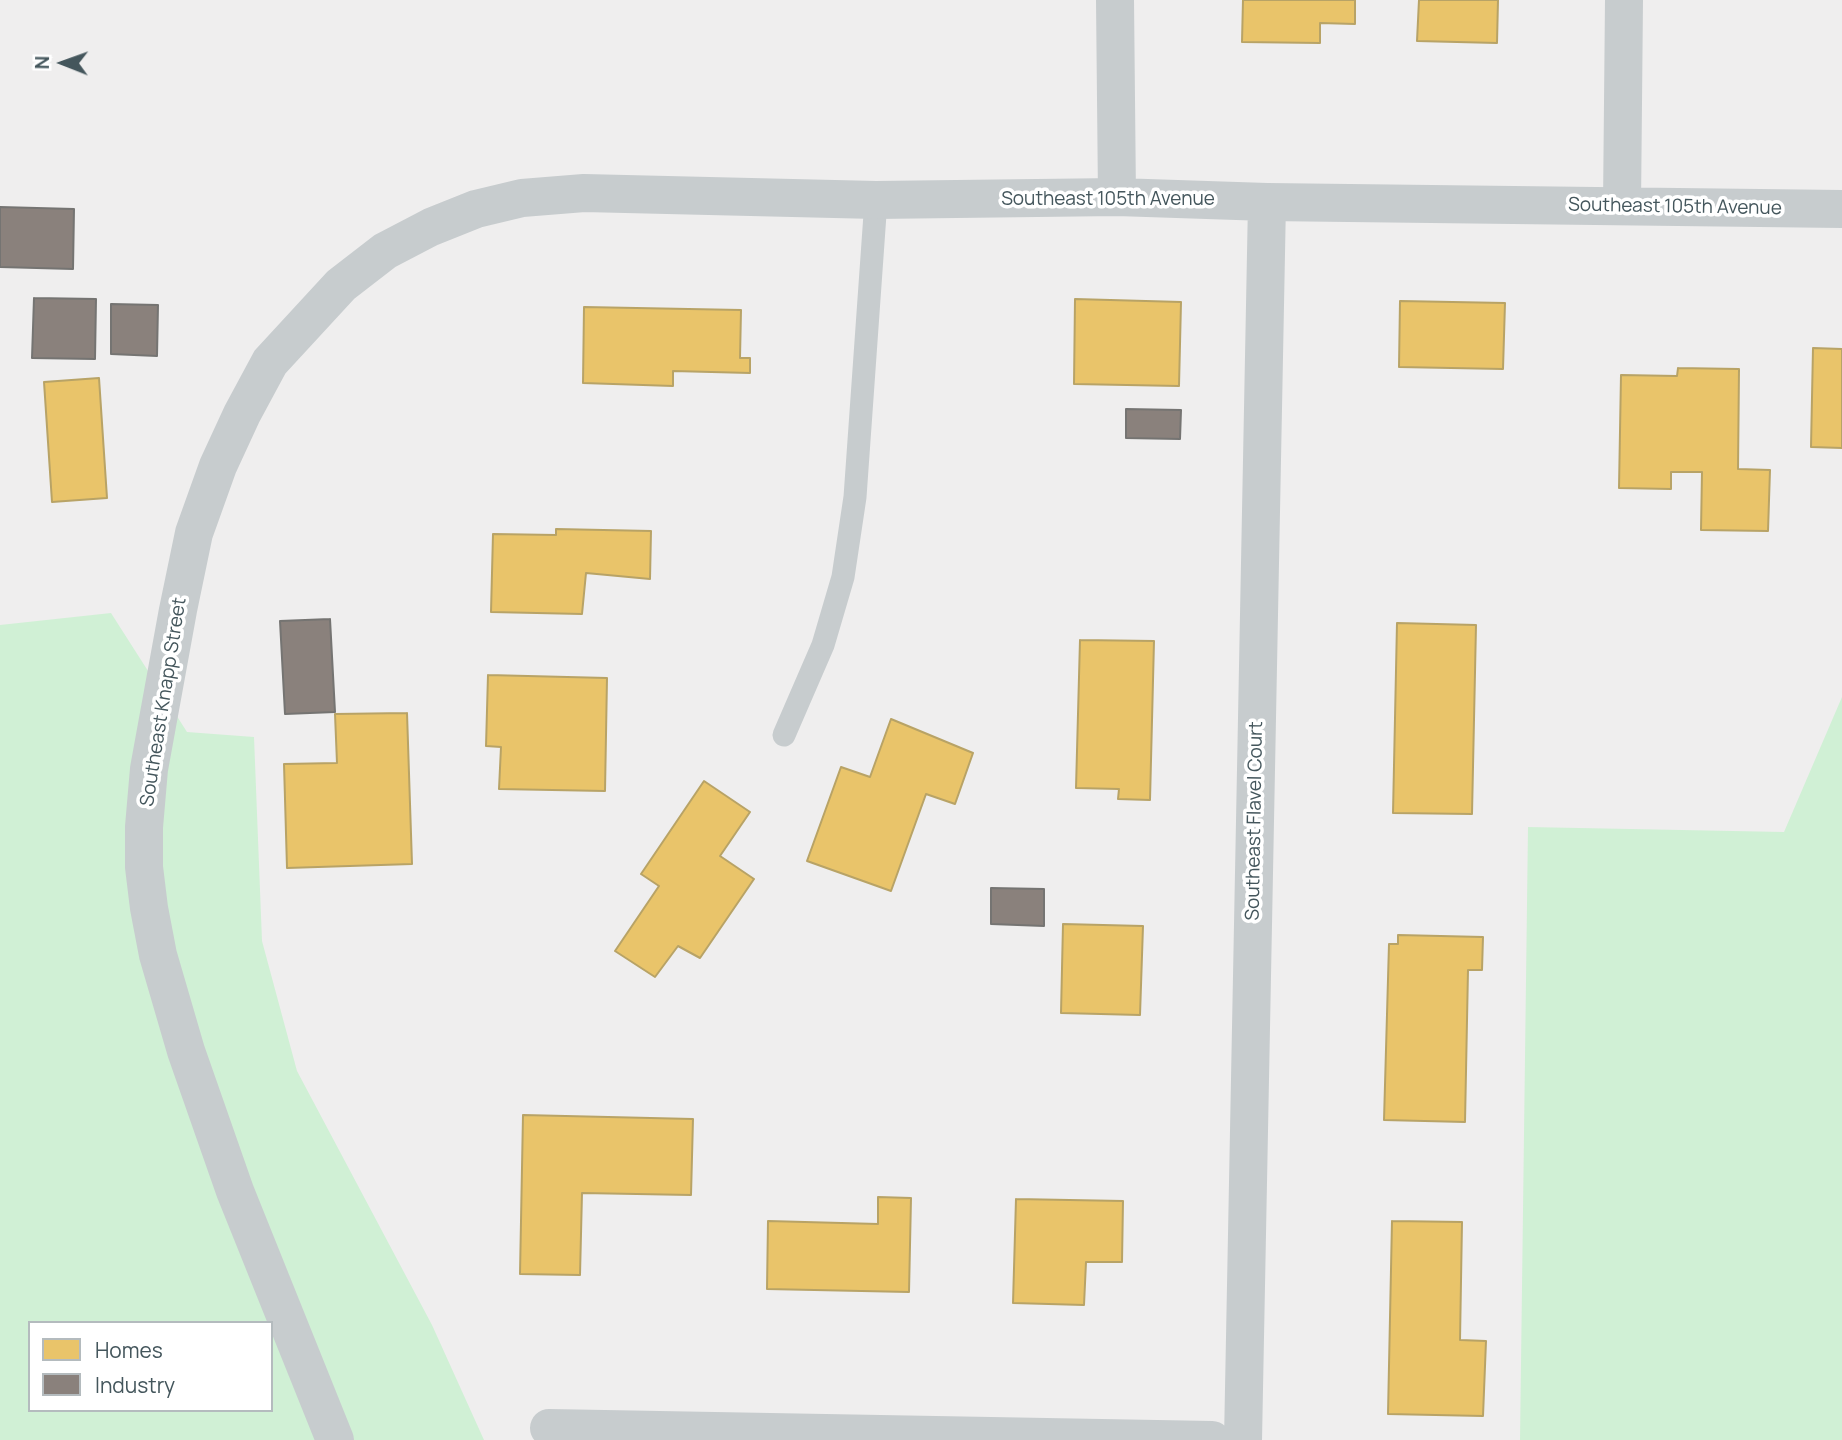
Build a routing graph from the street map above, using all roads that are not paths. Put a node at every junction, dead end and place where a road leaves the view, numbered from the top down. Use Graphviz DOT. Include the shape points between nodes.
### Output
graph roads {
  1 [pos="1115,0"];
  2 [pos="1624,0"];
  3 [pos="1116,198"];
  4 [pos="876,200"];
  5 [pos="1267,202"];
  6 [pos="1622,206"];
  7 [pos="1842,209"];
  8 [pos="386,251"];
  9 [pos="784,735"];
  10 [pos="549,1428"];
  11 [pos="335,1440"];
  12 [pos="1212,1440"];
  13 [pos="1242,1440"];
  1 -- 3 [label="street"];
  2 -- 6 [label="street"];
  3 -- 4 [label="street, Southeast 105th Avenue"];
  3 -- 5 [label="street, Southeast 105th Avenue"];
  4 -- 8 [label="street, Southeast 105th Avenue" via="584,192 522,198 476,209"];
  4 -- 9 [label="lane" via="855,497 843,577 823,645"];
  5 -- 6 [label="street, Southeast 105th Avenue"];
  5 -- 13 [label="street, Southeast Flavel Court"];
  6 -- 7 [label="street, Southeast 105th Avenue"];
  8 -- 11 [label="street, Southeast Knapp Street" via="341,285 270,362 218,466 194,533 178,610 149,769 144,827 149,908 186,1051 235,1191"];
  10 -- 12 [label="street"];
}
